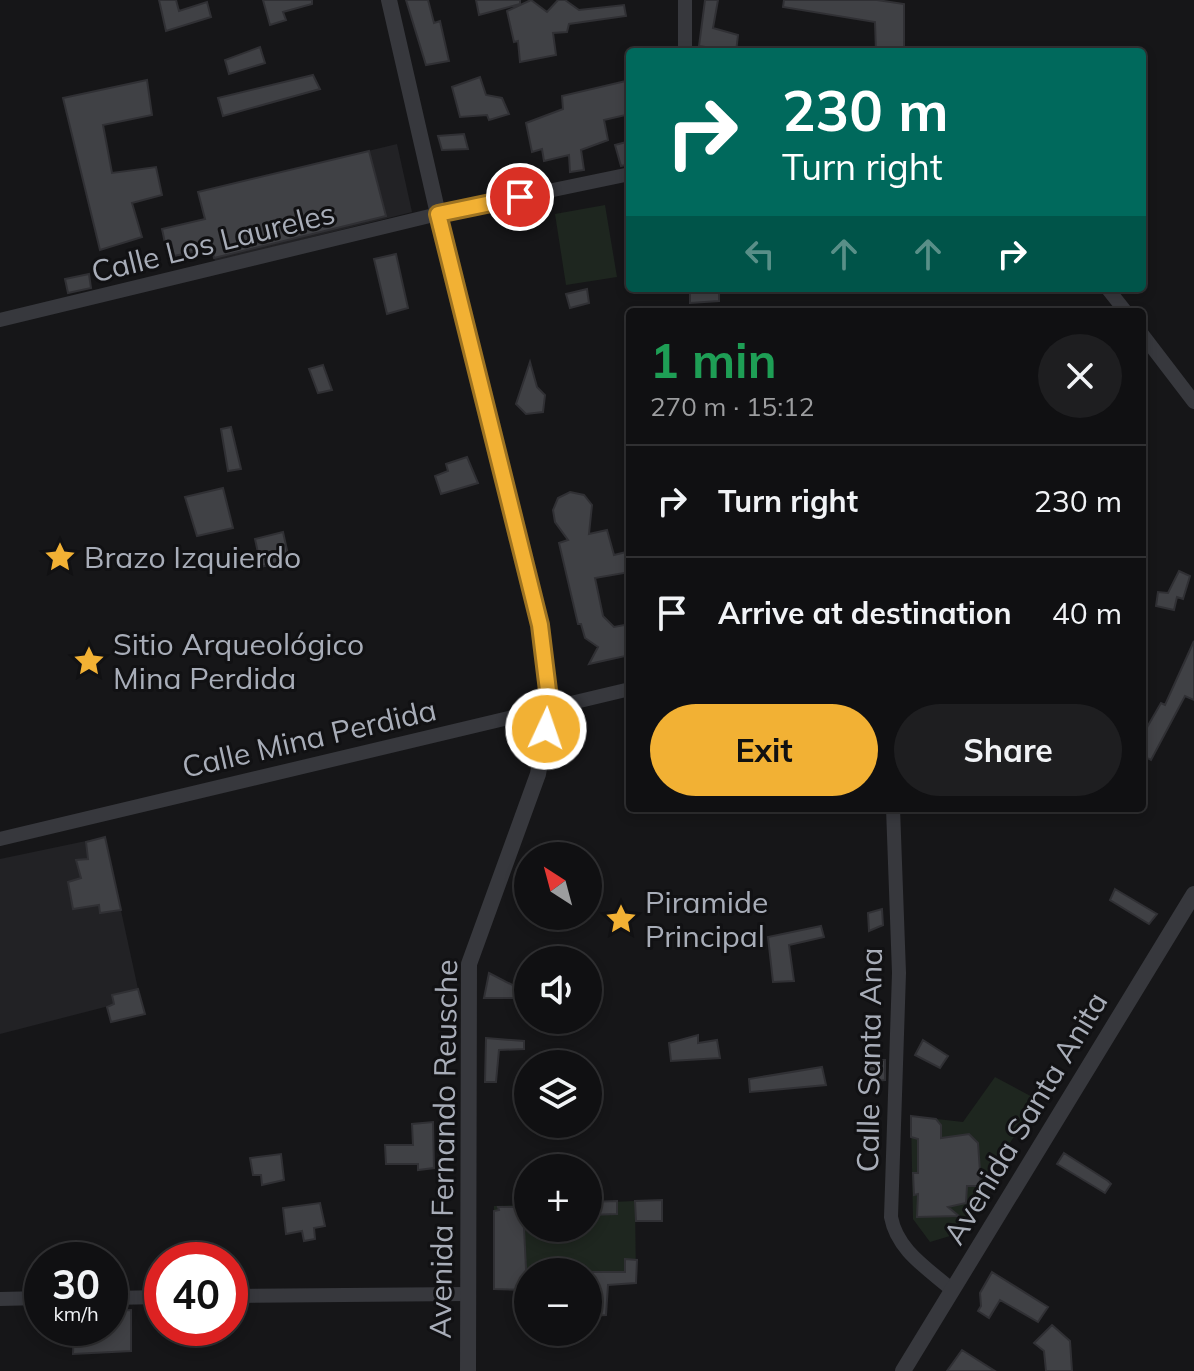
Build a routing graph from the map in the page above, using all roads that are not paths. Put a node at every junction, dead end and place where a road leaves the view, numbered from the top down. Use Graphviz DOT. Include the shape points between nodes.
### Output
graph roads {
  1 [pos="389,0"];
  2 [pos="685,0"];
  3 [pos="685,48"];
  4 [pos="626,175"];
  5 [pos="438,214"];
  6 [pos="1110,292"];
  7 [pos="1123,308"];
  8 [pos="0,320"];
  9 [pos="1146,339"];
  10 [pos="1194,402"];
  11 [pos="626,690"];
  12 [pos="550,707"];
  13 [pos="893,812"];
  14 [pos="0,839"];
  15 [pos="1194,894"];
  16 [pos="951,1289"];
  17 [pos="467,1294"];
  18 [pos="248,1296"];
  19 [pos="24,1298"];
  20 [pos="0,1299"];
  21 [pos="468,1371"];
  22 [pos="903,1371"];
  1 -- 5 [label="street, Avenida Fernando Reusche"];
  2 -- 3 [label="street"];
  4 -- 5 [label="street, Calle Los Laureles"];
  5 -- 8 [label="street, Calle Los Laureles"];
  5 -- 12 [label="street, Avenida Fernando Reusche" via="540,625"];
  6 -- 7 [label="street"];
  9 -- 10 [label="street"];
  11 -- 12 [label="street, Calle Mina Perdida"];
  12 -- 14 [label="street, Calle Mina Perdida"];
  12 -- 17 [label="street, Avenida Fernando Reusche" via="538,774 469,964"];
  13 -- 16 [label="street, Calle Santa Ana" via="899,973 891,1217 905,1250"];
  15 -- 16 [label="street, Avenida Santa Anita"];
  16 -- 22 [label="street, Avenida Santa Anita"];
  17 -- 18 [label="street"];
  17 -- 21 [label="street, Avenida Fernando Reusche"];
  19 -- 20 [label="street"];
}
